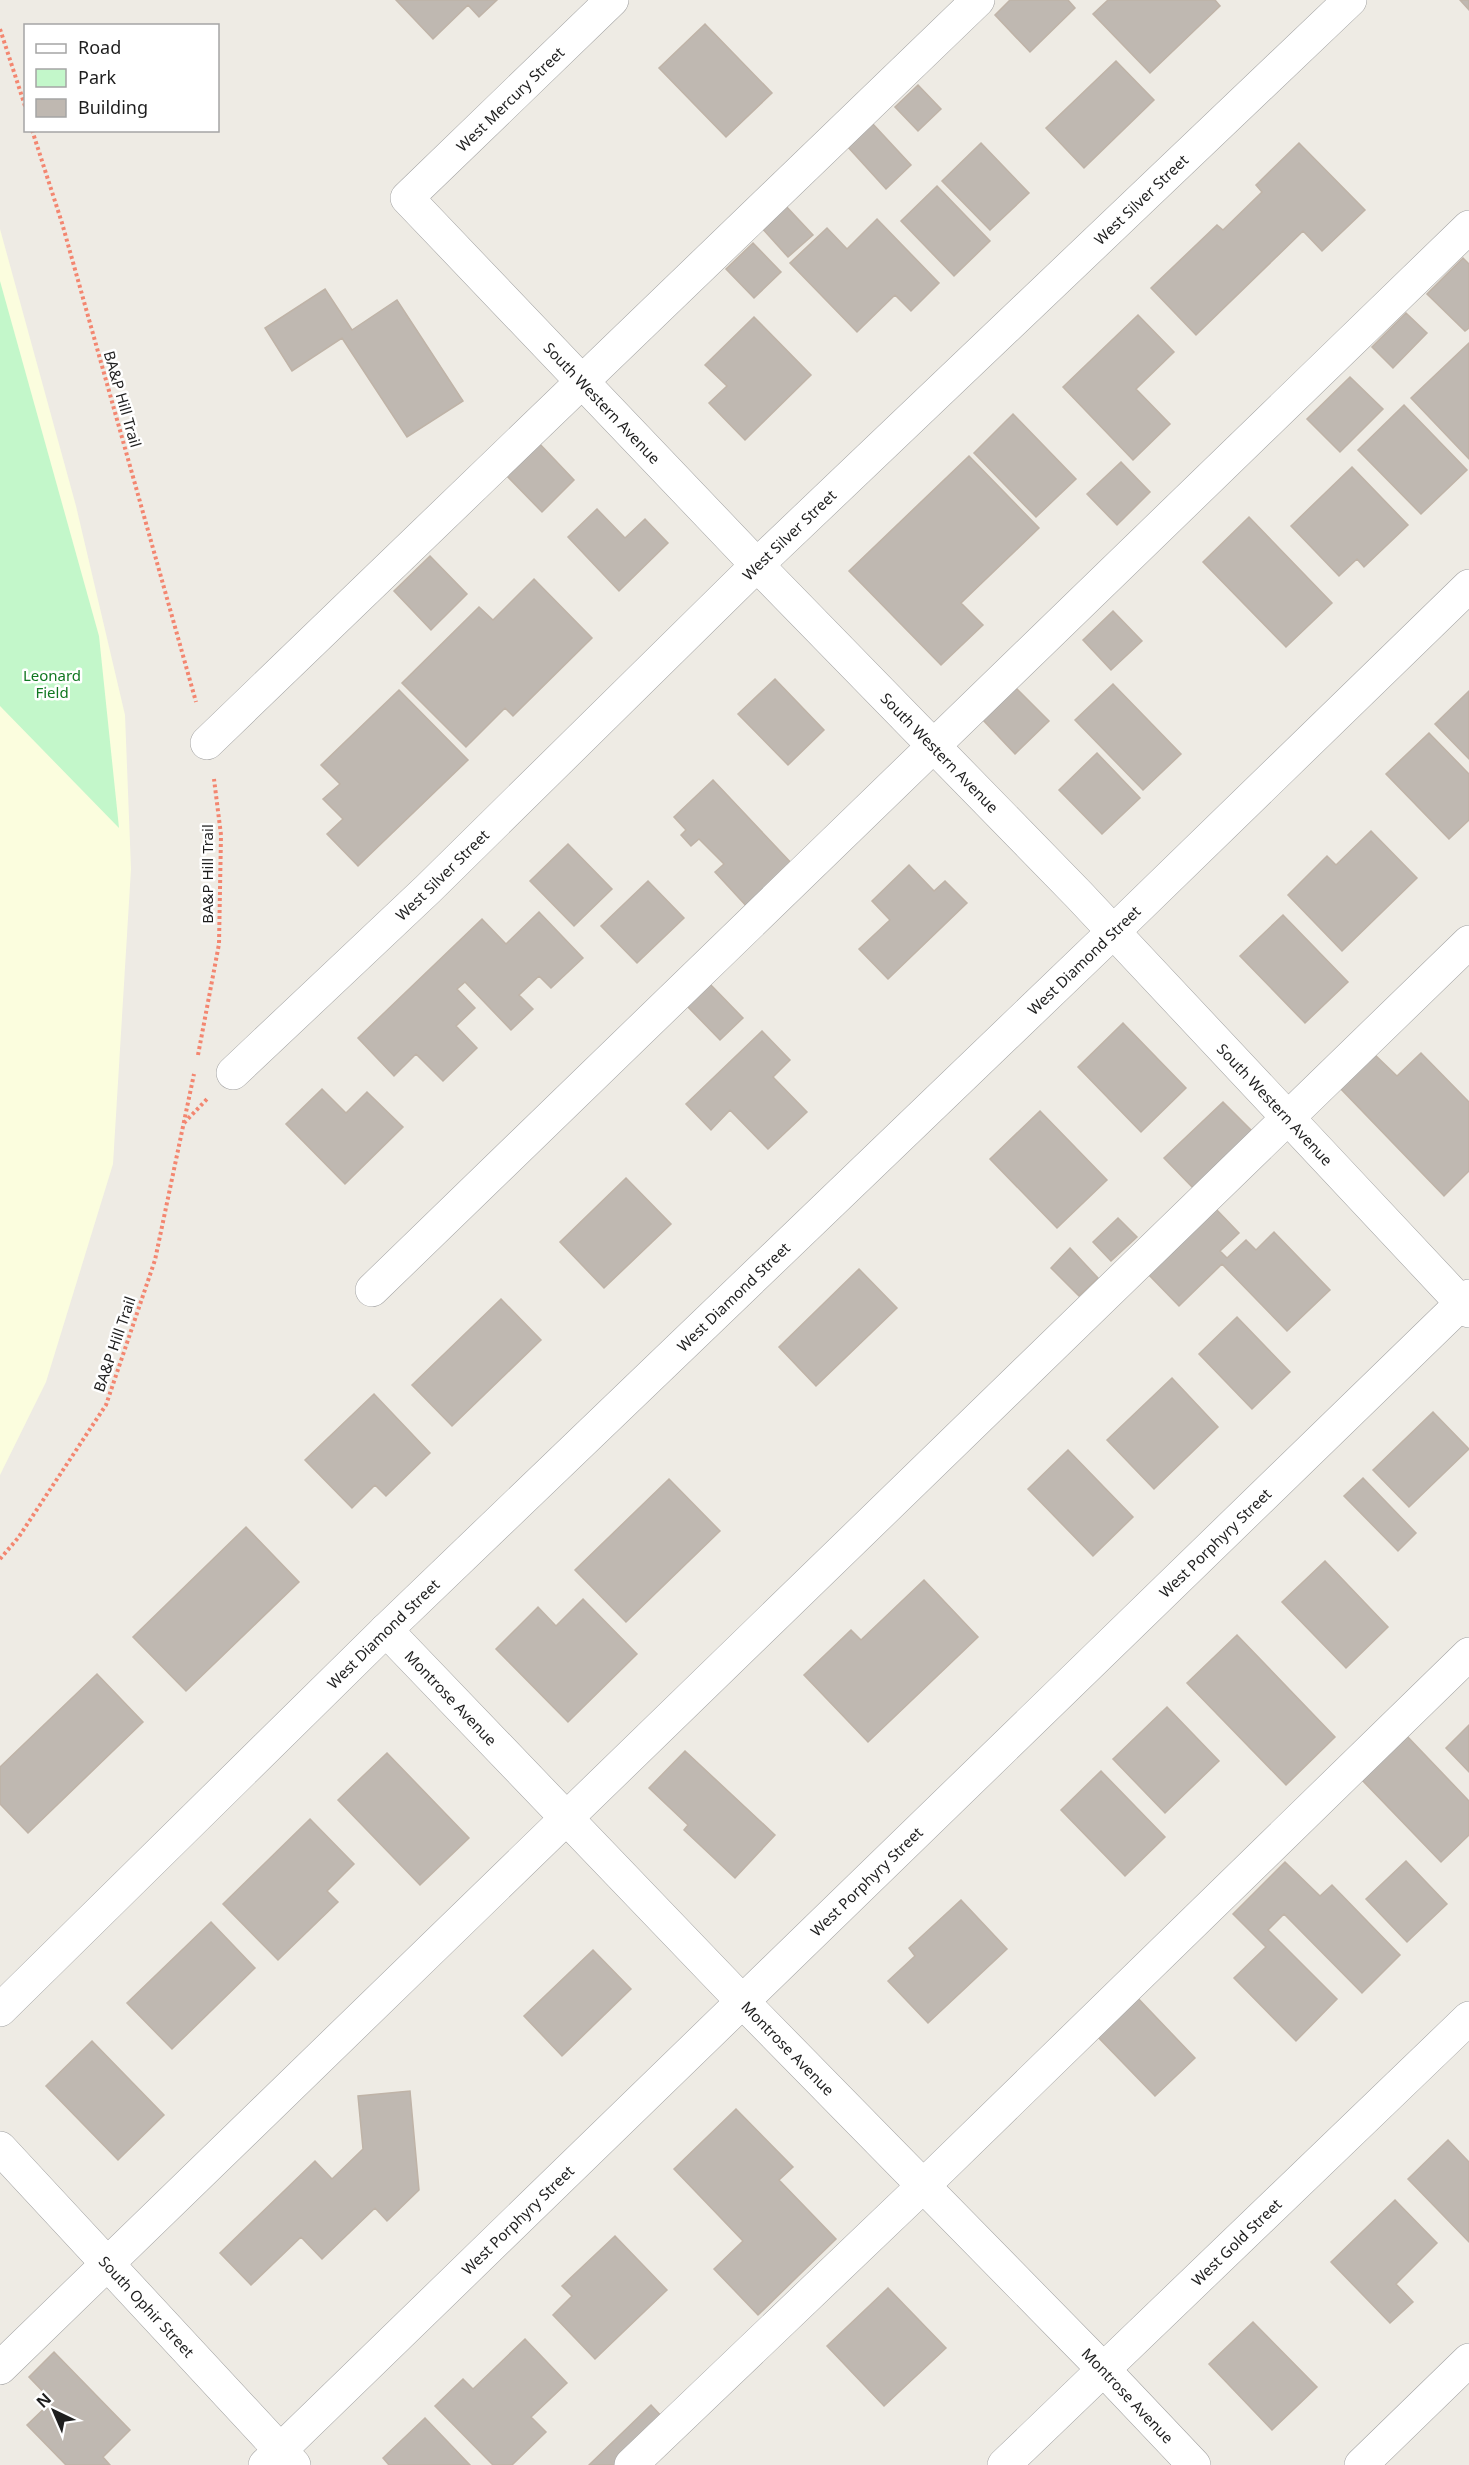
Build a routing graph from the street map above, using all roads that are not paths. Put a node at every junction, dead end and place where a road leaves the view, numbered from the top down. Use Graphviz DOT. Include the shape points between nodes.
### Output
graph roads {
  1 [pos="612,0"];
  2 [pos="978,0"];
  3 [pos="1350,0"];
  4 [pos="407,198"];
  5 [pos="1469,226"];
  6 [pos="583,383"];
  7 [pos="757,565"];
  8 [pos="1469,586"];
  9 [pos="207,743"];
  10 [pos="932,745"];
  11 [pos="1113,932"];
  12 [pos="1469,942"];
  13 [pos="233,1073"];
  14 [pos="1288,1118"];
  15 [pos="372,1290"];
  16 [pos="1466,1303"];
  17 [pos="386,1630"];
  18 [pos="1469,1654"];
  19 [pos="566,1818"];
  20 [pos="741,2000"];
  21 [pos="0,2010"];
  22 [pos="1469,2018"];
  23 [pos="0,2148"];
  24 [pos="923,2186"];
  25 [pos="107,2264"];
  26 [pos="1469,2360"];
  27 [pos="0,2368"];
  28 [pos="1104,2370"];
  29 [pos="280,2460"];
  30 [pos="631,2465"];
  31 [pos="1004,2465"];
  32 [pos="1194,2465"];
  33 [pos="1361,2465"];
  1 -- 4 [label="street, West Mercury Street"];
  2 -- 6 [label="street"];
  3 -- 7 [label="street, West Silver Street"];
  4 -- 6 [label="street, South Western Avenue"];
  5 -- 10 [label="street"];
  6 -- 7 [label="street, South Western Avenue"];
  6 -- 9 [label="street"];
  7 -- 10 [label="street, South Western Avenue"];
  7 -- 13 [label="street, West Silver Street" via="428,889"];
  8 -- 11 [label="street, West Diamond Street"];
  10 -- 11 [label="street, South Western Avenue"];
  10 -- 15 [label="street"];
  11 -- 14 [label="street, South Western Avenue"];
  11 -- 17 [label="street, West Diamond Street"];
  12 -- 14 [label="street"];
  14 -- 16 [label="street, South Western Avenue"];
  14 -- 19 [label="street"];
  16 -- 20 [label="street, West Porphyry Street"];
  17 -- 19 [label="street, Montrose Avenue"];
  17 -- 21 [label="street, West Diamond Street"];
  18 -- 24 [label="street"];
  19 -- 20 [label="street, Montrose Avenue"];
  19 -- 25 [label="street"];
  20 -- 24 [label="street, Montrose Avenue"];
  20 -- 29 [label="street, West Porphyry Street"];
  22 -- 28 [label="street, West Gold Street"];
  23 -- 25 [label="street, South Ophir Street"];
  24 -- 28 [label="street, Montrose Avenue"];
  24 -- 30 [label="street"];
  25 -- 27 [label="street"];
  25 -- 29 [label="street, South Ophir Street"];
  26 -- 33 [label="street"];
  28 -- 31 [label="street, West Gold Street"];
  28 -- 32 [label="street, Montrose Avenue"];
}
